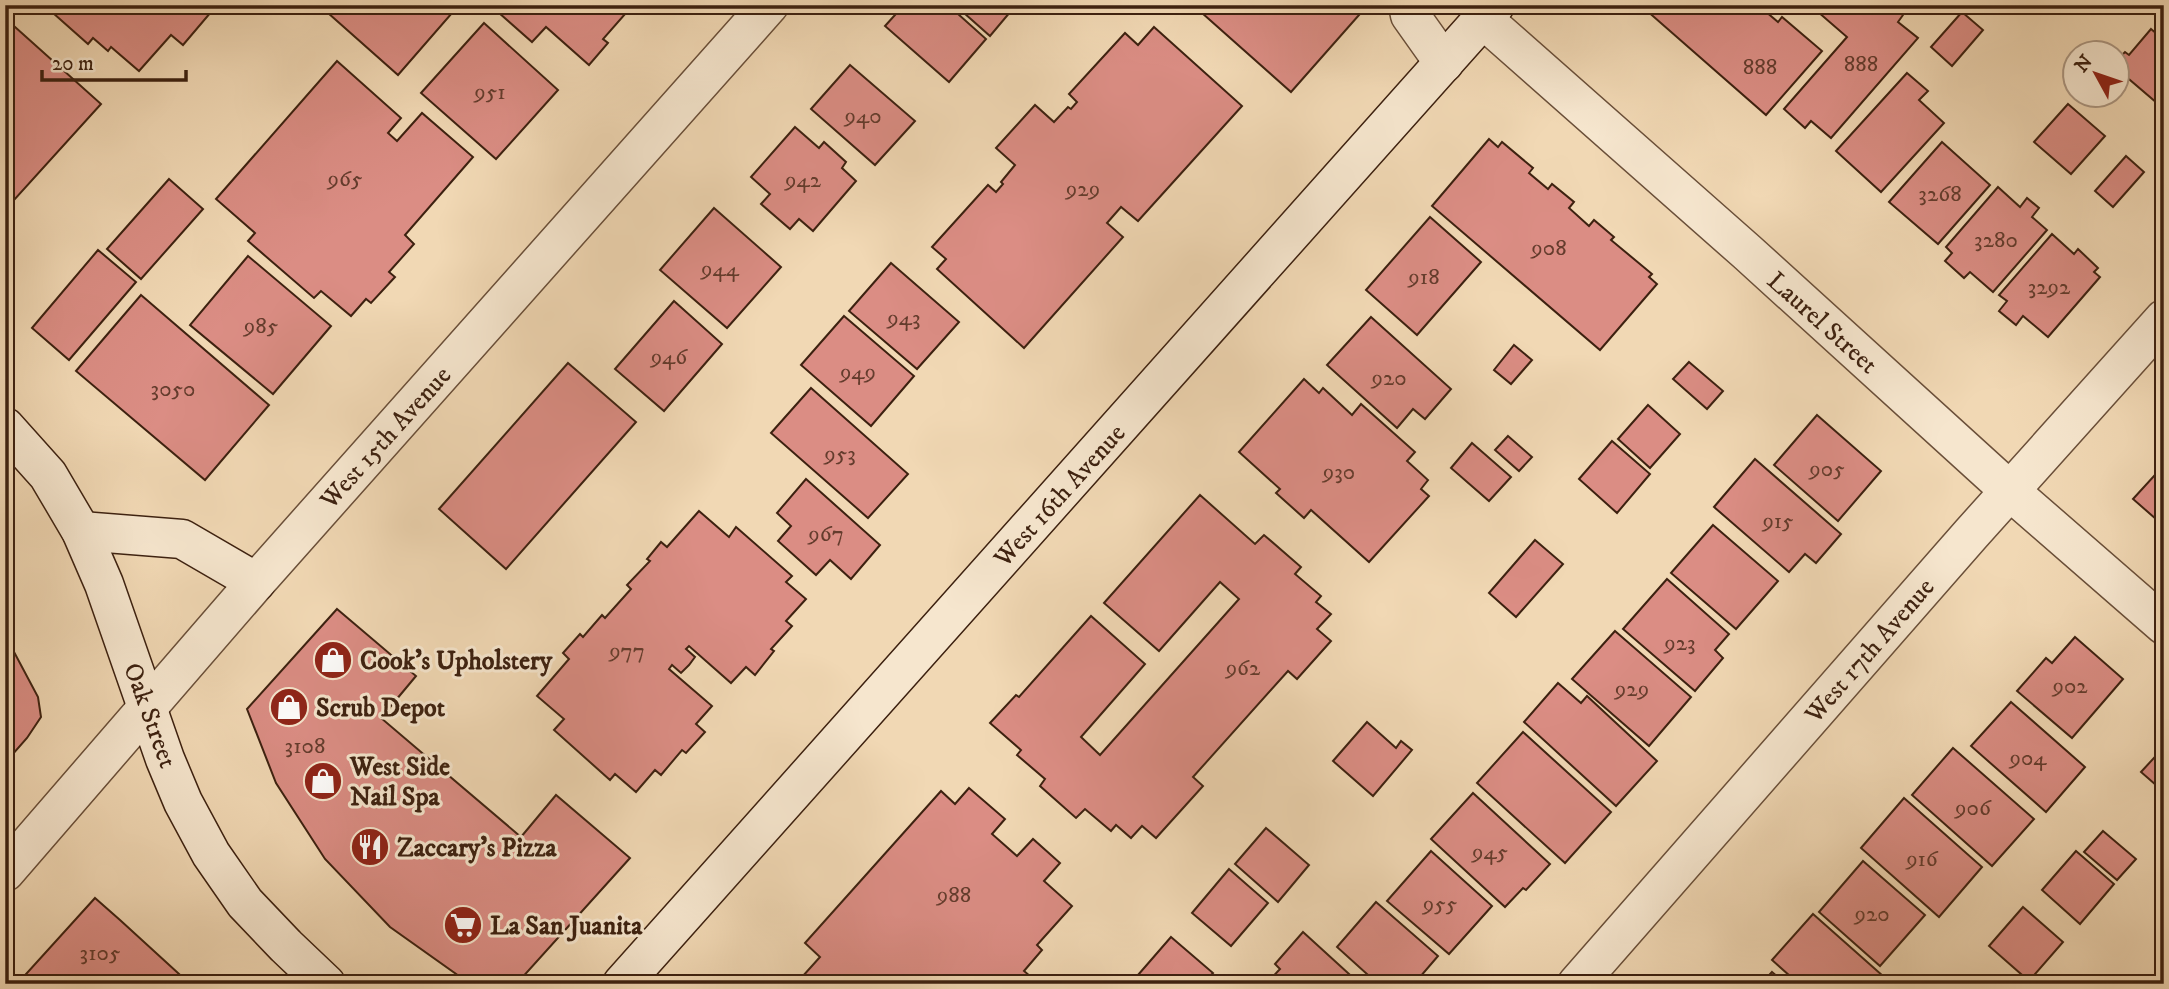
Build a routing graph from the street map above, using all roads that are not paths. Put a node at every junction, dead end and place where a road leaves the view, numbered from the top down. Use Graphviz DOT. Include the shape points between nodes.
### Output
graph roads {
  1 [pos="769,5"];
  2 [pos="1408,5"];
  3 [pos="1489,12"];
  4 [pos="1444,63"];
  5 [pos="2164,320"];
  6 [pos="5,427"];
  7 [pos="2010,491"];
  8 [pos="81,531"];
  9 [pos="256,582"];
  10 [pos="2164,625"];
  11 [pos="147,708"];
  12 [pos="5,872"];
  13 [pos="326,984"];
  14 [pos="622,984"];
  15 [pos="1577,984"];
  1 -- 9 [label="street, West 15th Avenue"];
  2 -- 4 [label="street" via="1410,15"];
  3 -- 4 [label="street, West 16th Avenue"];
  3 -- 7 [label="street, Laurel Street"];
  4 -- 14 [label="street, West 16th Avenue"];
  5 -- 7 [label="street, West 17th Avenue"];
  6 -- 8 [label="street, Oak Street" via="48,475"];
  7 -- 10 [label="street, Laurel Street"];
  7 -- 15 [label="street, West 17th Avenue"];
  8 -- 9 [label="street" via="182,538"];
  8 -- 11 [label="street, Oak Street"];
  9 -- 11 [label="street, West 15th Avenue"];
  11 -- 12 [label="street, West 15th Avenue"];
  11 -- 13 [label="street, Oak Street" via="183,802 211,853 245,903"];
}
